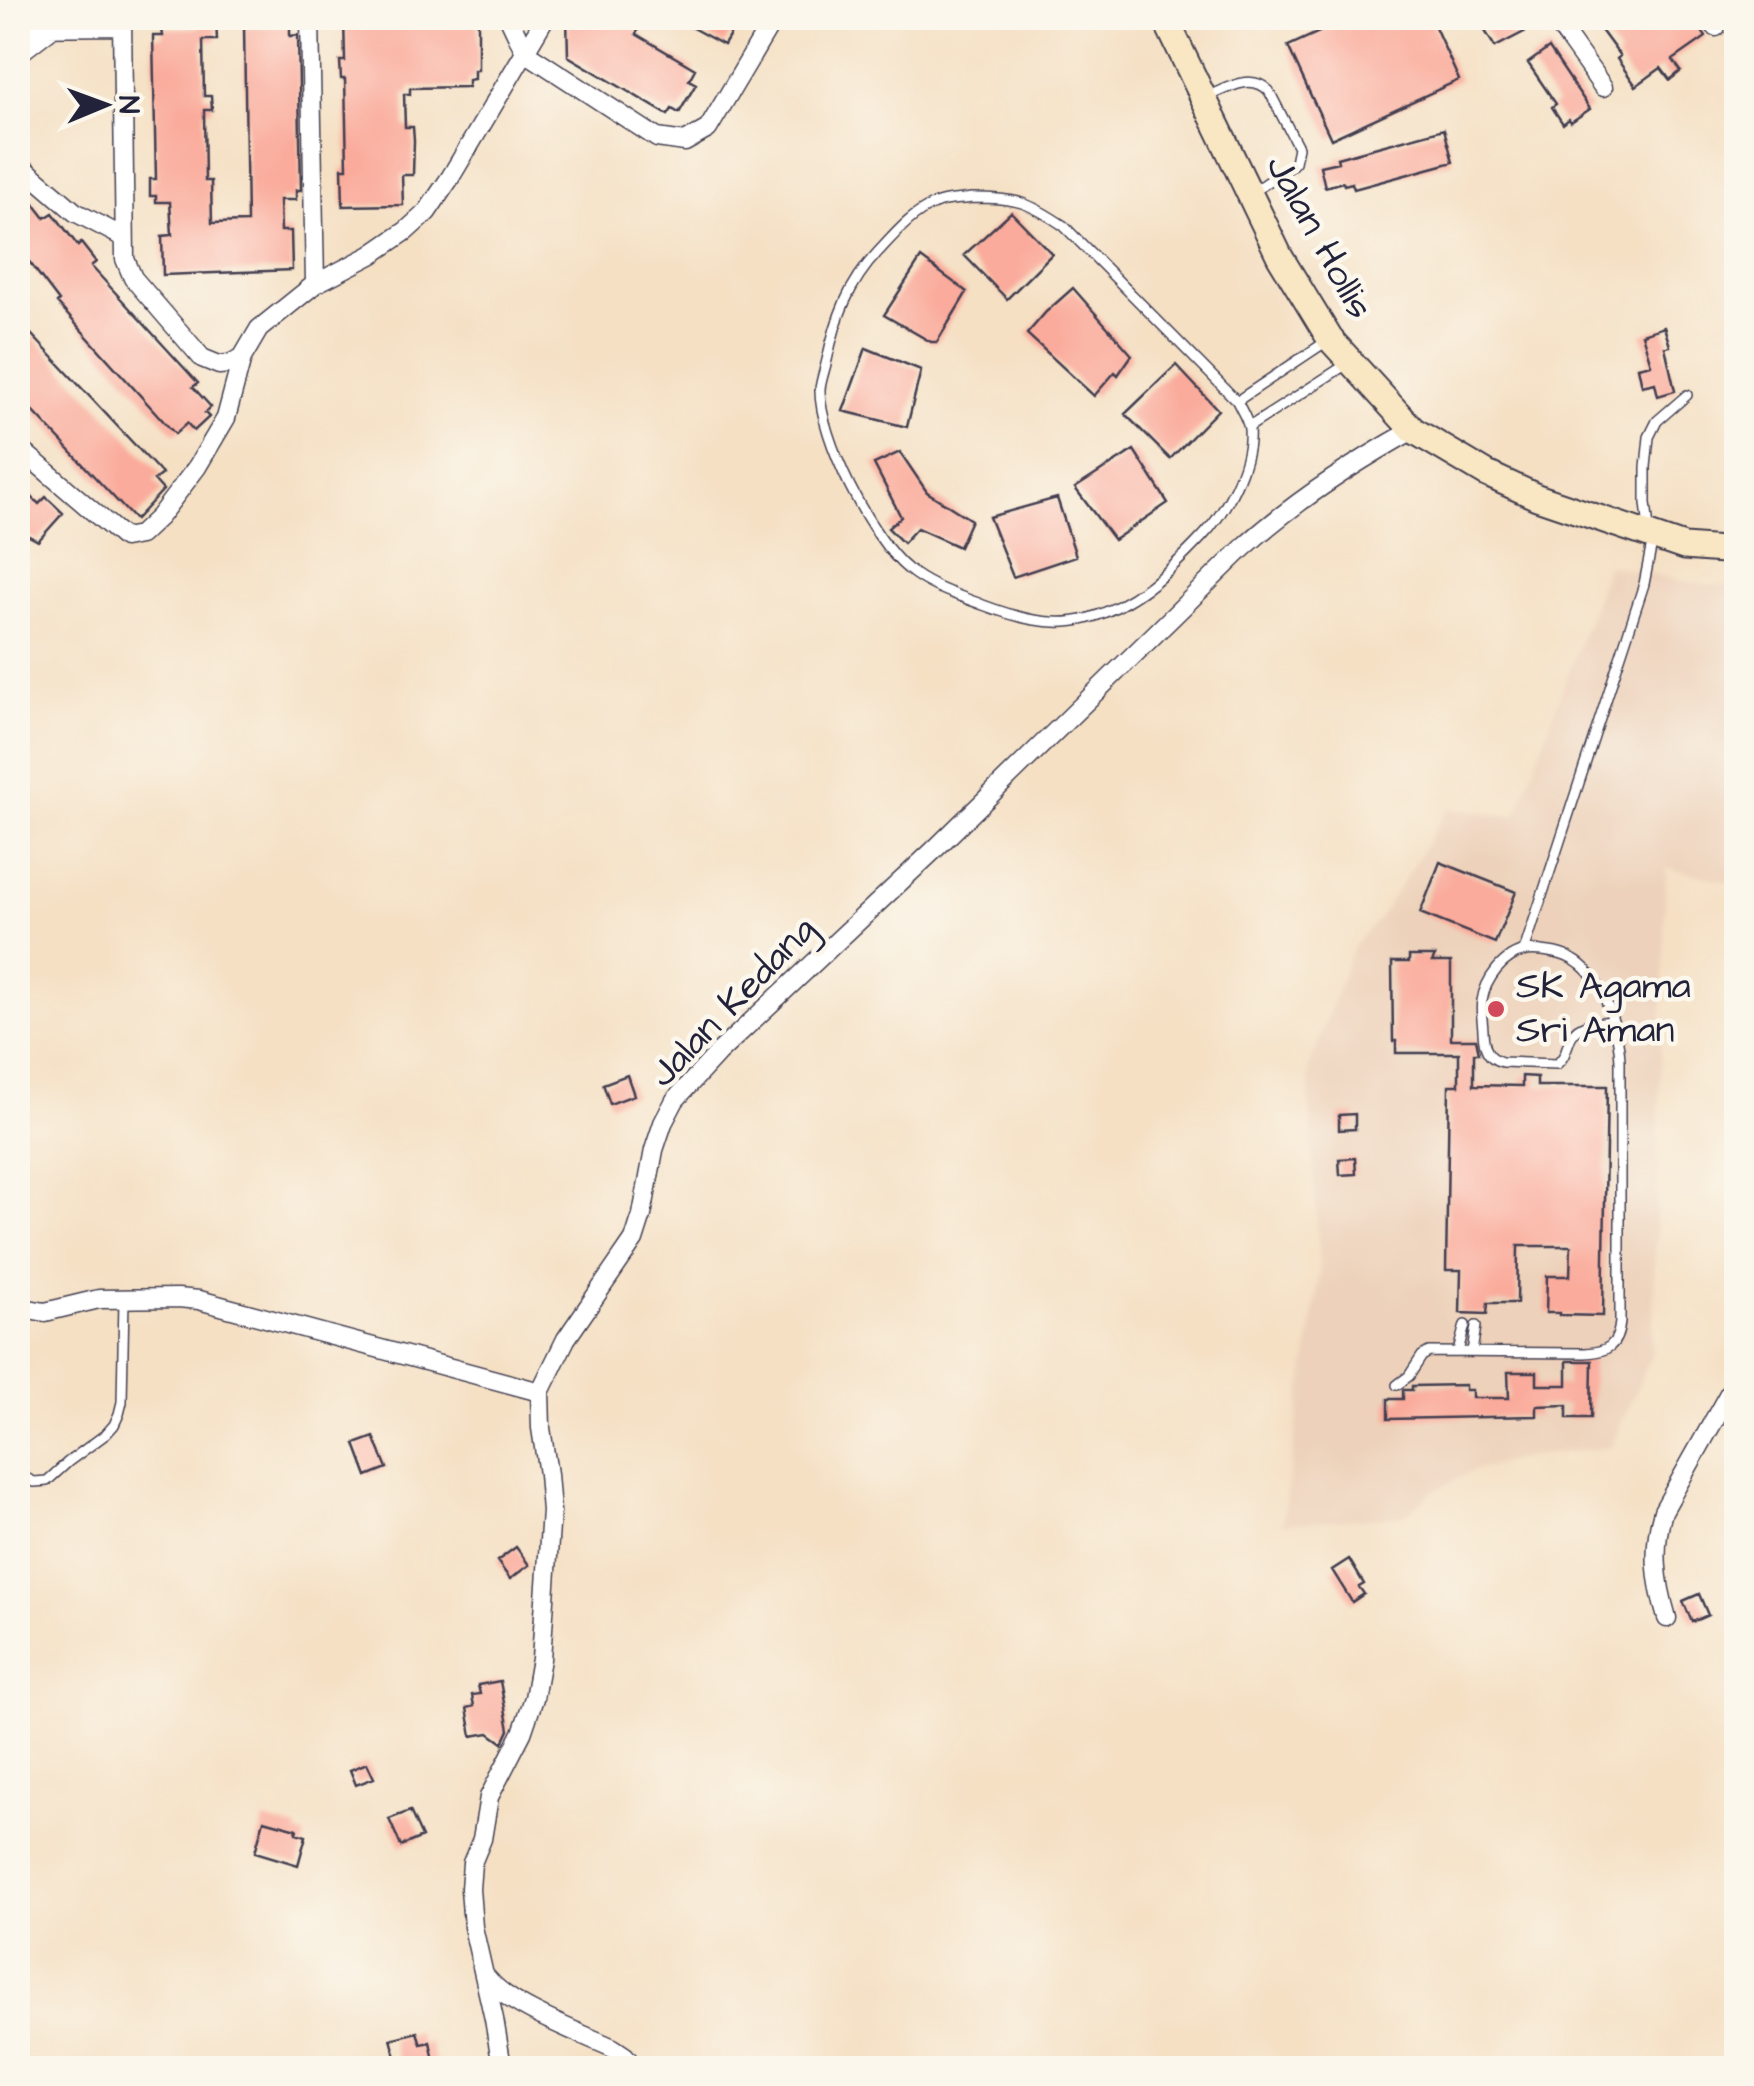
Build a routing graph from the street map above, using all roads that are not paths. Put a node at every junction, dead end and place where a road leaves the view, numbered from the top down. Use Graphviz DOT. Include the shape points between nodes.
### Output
graph roads {
  1 [pos="310,18"];
  2 [pos="509,18"];
  3 [pos="545,18"];
  4 [pos="774,18"];
  5 [pos="1165,18"];
  6 [pos="1554,18"];
  7 [pos="122,22"];
  8 [pos="18,27"];
  9 [pos="53,27"];
  10 [pos="525,52"];
  11 [pos="18,54"];
  12 [pos="1603,87"];
  13 [pos="1204,98"];
  14 [pos="18,162"];
  15 [pos="1251,194"];
  16 [pos="123,237"];
  17 [pos="315,284"];
  18 [pos="1330,339"];
  19 [pos="242,358"];
  20 [pos="1350,363"];
  21 [pos="1687,395"];
  22 [pos="1237,401"];
  23 [pos="1249,426"];
  24 [pos="1413,430"];
  25 [pos="18,446"];
  26 [pos="1653,538"];
  27 [pos="1736,552"];
  28 [pos="1524,951"];
  29 [pos="1612,1021"];
  30 [pos="124,1299"];
  31 [pos="18,1307"];
  32 [pos="1458,1351"];
  33 [pos="1472,1352"];
  34 [pos="1736,1382"];
  35 [pos="1397,1385"];
  36 [pos="540,1392"];
  37 [pos="18,1474"];
  38 [pos="1667,1618"];
  39 [pos="484,1974"];
  40 [pos="499,2068"];
  41 [pos="634,2068"];
  1 -- 17 [label="street"];
  2 -- 10 [label="street"];
  3 -- 10 [label="street"];
  4 -- 10 [label="street" via="708,129 685,142 657,138"];
  5 -- 13 [label="main road, Jalan Hollis"];
  6 -- 12 [label="street"];
  7 -- 9 [label="street"];
  7 -- 16 [label="street"];
  8 -- 9 [label="street"];
  9 -- 11 [label="street"];
  10 -- 17 [label="street" via="427,212 371,254"];
  13 -- 15 [label="main road, Jalan Hollis"];
  13 -- 15 [label="lane" via="1245,82 1263,84 1298,147 1290,167"];
  14 -- 16 [label="street" via="75,212"];
  15 -- 18 [label="main road, Jalan Hollis"];
  16 -- 19 [label="street" via="133,278 202,358 220,365"];
  17 -- 19 [label="street" via="260,329"];
  18 -- 20 [label="main road, Jalan Hollis"];
  18 -- 22 [label="lane"];
  19 -- 25 [label="street" via="226,418 178,492 140,535 124,538"];
  20 -- 23 [label="lane"];
  20 -- 24 [label="main road, Jalan Hollis"];
  21 -- 26 [label="lane" via="1649,437 1646,503"];
  22 -- 23 [label="lane"];
  22 -- 23 [label="lane" via="1064,226 1034,206 1004,198 936,203 902,226 859,273 835,322 820,390 847,482 864,516 908,570 939,588 1040,622 1106,612 1171,570 1212,526 1232,492 1246,458"];
  24 -- 26 [label="main road, Jalan Hollis" via="1537,497"];
  24 -- 36 [label="street, Jalan Kedang" via="1319,487 1243,548 674,1100 658,1136 634,1240 566,1339"];
  26 -- 27 [label="main road, Jalan Hollis"];
  26 -- 28 [label="lane" via="1644,584"];
  28 -- 29 [label="lane" via="1577,962 1595,980"];
  28 -- 29 [label="lane" via="1493,974 1482,1003 1484,1044 1495,1060 1556,1064 1576,1028"];
  29 -- 33 [label="lane" via="1620,1060 1619,1334 1596,1352"];
  30 -- 31 [label="street" via="45,1312"];
  30 -- 36 [label="street" via="220,1304"];
  30 -- 37 [label="lane" via="122,1402 114,1425 47,1481"];
  32 -- 33 [label="lane"];
  32 -- 33 [label="lane" via="1470,1326"];
  32 -- 35 [label="lane" via="1422,1356"];
  34 -- 38 [label="street" via="1662,1511 1655,1571"];
  36 -- 39 [label="street, Jalan Kedang" via="551,1511 541,1659 534,1698 489,1796 472,1863 473,1927"];
  39 -- 40 [label="street, Jalan Kedang"];
  39 -- 41 [label="street" via="511,2000 613,2048"];
}
